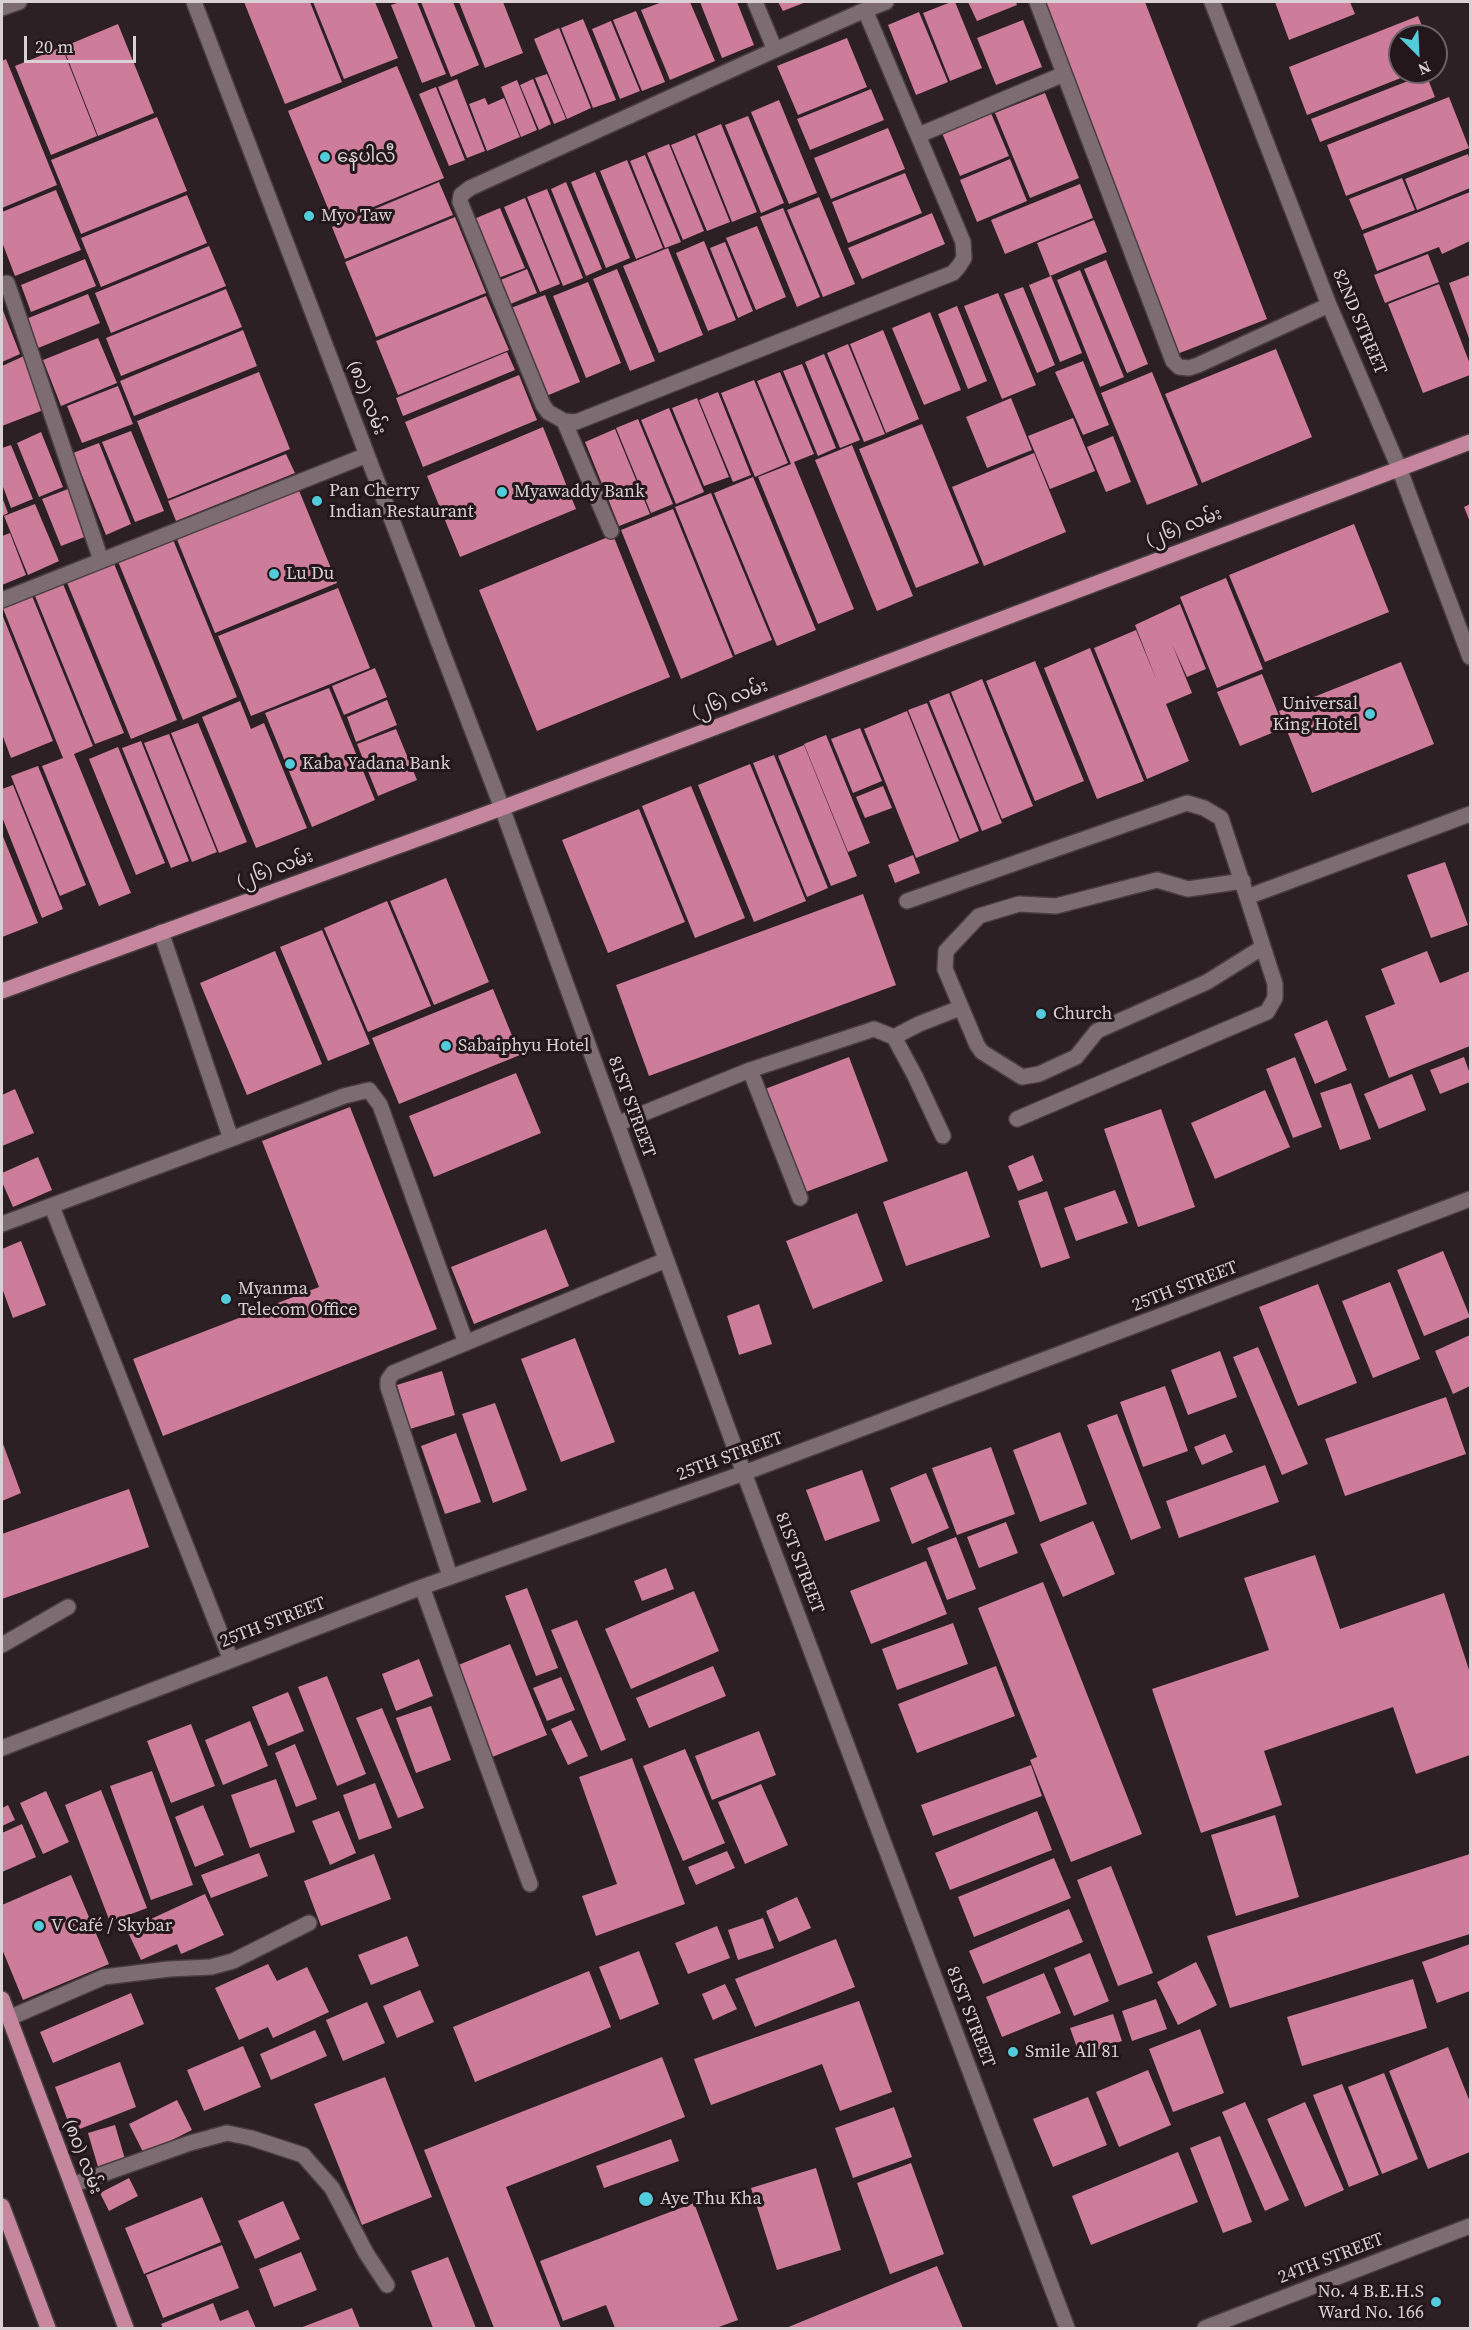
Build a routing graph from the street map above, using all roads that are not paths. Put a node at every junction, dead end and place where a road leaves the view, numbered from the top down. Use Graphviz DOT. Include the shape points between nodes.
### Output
graph roads {
  1 [pos="19,2"];
  2 [pos="194,2"];
  3 [pos="755,2"];
  4 [pos="886,2"];
  5 [pos="1037,2"];
  6 [pos="1212,2"];
  7 [pos="2,8"];
  8 [pos="866,10"];
  9 [pos="775,50"];
  10 [pos="1064,74"];
  11 [pos="919,135"];
  12 [pos="2,285"];
  13 [pos="1329,305"];
  14 [pos="564,421"];
  15 [pos="1470,442"];
  16 [pos="367,455"];
  17 [pos="1399,468"];
  18 [pos="611,531"];
  19 [pos="100,560"];
  20 [pos="2,600"];
  21 [pos="1470,657"];
  22 [pos="502,807"];
  23 [pos="1470,813"];
  24 [pos="1243,881"];
  25 [pos="1248,897"];
  26 [pos="907,901"];
  27 [pos="161,932"];
  28 [pos="1263,947"];
  29 [pos="2,991"];
  30 [pos="960,1008"];
  31 [pos="894,1037"];
  32 [pos="750,1070"];
  33 [pos="1017,1119"];
  34 [pos="617,1124"];
  35 [pos="943,1136"];
  36 [pos="231,1139"];
  37 [pos="800,1198"];
  38 [pos="1470,1198"];
  39 [pos="52,1207"];
  40 [pos="2,1224"];
  41 [pos="666,1260"];
  42 [pos="466,1343"];
  43 [pos="744,1473"];
  44 [pos="450,1576"];
  45 [pos="422,1587"];
  46 [pos="68,1607"];
  47 [pos="2,1645"];
  48 [pos="231,1660"];
  49 [pos="2,1748"];
  50 [pos="531,1884"];
  51 [pos="309,1923"];
  52 [pos="2,1999"];
  53 [pos="9,2018"];
  54 [pos="72,2185"];
  55 [pos="2,2206"];
  56 [pos="1470,2226"];
  57 [pos="387,2285"];
  58 [pos="48,2328"];
  59 [pos="126,2328"];
  60 [pos="1067,2328"];
  61 [pos="1205,2328"];
  1 -- 7 [label="street"];
  2 -- 16 [label="street, (၈၁) လမ်း"];
  3 -- 9 [label="street"];
  4 -- 8 [label="street"];
  5 -- 10 [label="street"];
  6 -- 13 [label="street, 82ND STREET"];
  8 -- 9 [label="street"];
  8 -- 11 [label="street"];
  9 -- 14 [label="street" via="461,195 460,202 543,405"];
  10 -- 11 [label="street"];
  10 -- 13 [label="street" via="1173,361 1189,368 1198,365"];
  11 -- 14 [label="street" via="963,242 964,258 953,273 576,422"];
  12 -- 19 [label="street" via="7,283 12,297"];
  13 -- 17 [label="street, 82ND STREET"];
  14 -- 18 [label="street"];
  15 -- 17 [label="main road, (၂၆) လမ်း"];
  16 -- 19 [label="street"];
  16 -- 22 [label="street, (၈၁) လမ်း"];
  17 -- 21 [label="street, 82ND STREET"];
  17 -- 22 [label="main road, (၂၆) လမ်း"];
  19 -- 20 [label="street"];
  22 -- 27 [label="main road, (၂၆) လမ်း"];
  22 -- 34 [label="street, 81ST STREET"];
  23 -- 25 [label="street"];
  24 -- 25 [label="street"];
  24 -- 26 [label="street" via="1221,818 1187,803"];
  24 -- 30 [label="street" via="1188,889 1158,880 1056,906 1019,904 979,916 946,951 945,969"];
  25 -- 28 [label="street"];
  27 -- 29 [label="main road, (၂၆) လမ်း"];
  27 -- 36 [label="street"];
  28 -- 30 [label="street" via="1206,982 1097,1031 1076,1057 1039,1074 1022,1077 981,1052"];
  28 -- 33 [label="street" via="1275,984 1275,998 1267,1012"];
  30 -- 31 [label="street"];
  31 -- 32 [label="street" via="874,1029"];
  31 -- 35 [label="street"];
  32 -- 34 [label="street"];
  32 -- 37 [label="street"];
  34 -- 41 [label="street, 81ST STREET"];
  36 -- 39 [label="street"];
  36 -- 42 [label="street" via="369,1090 380,1105"];
  38 -- 43 [label="street, 25TH STREET"];
  39 -- 40 [label="street"];
  39 -- 48 [label="street"];
  41 -- 42 [label="street"];
  41 -- 43 [label="street, 81ST STREET"];
  42 -- 44 [label="street" via="404,1367 388,1380"];
  43 -- 44 [label="street, 25TH STREET"];
  43 -- 60 [label="street, 81ST STREET"];
  44 -- 45 [label="street, 25TH STREET"];
  45 -- 48 [label="street, 25TH STREET"];
  45 -- 50 [label="street"];
  46 -- 47 [label="street"];
  48 -- 49 [label="street, 25TH STREET"];
  51 -- 53 [label="street" via="234,1961 211,1967 105,1977"];
  52 -- 53 [label="main road, (၈၀) လမ်း"];
  53 -- 54 [label="main road, (၈၀) လမ်း"];
  54 -- 57 [label="street" via="227,2133 251,2138 303,2155 332,2188"];
  54 -- 59 [label="main road, (၈၀) လမ်း"];
  55 -- 58 [label="main road"];
  56 -- 61 [label="street, 24TH STREET"];
}
